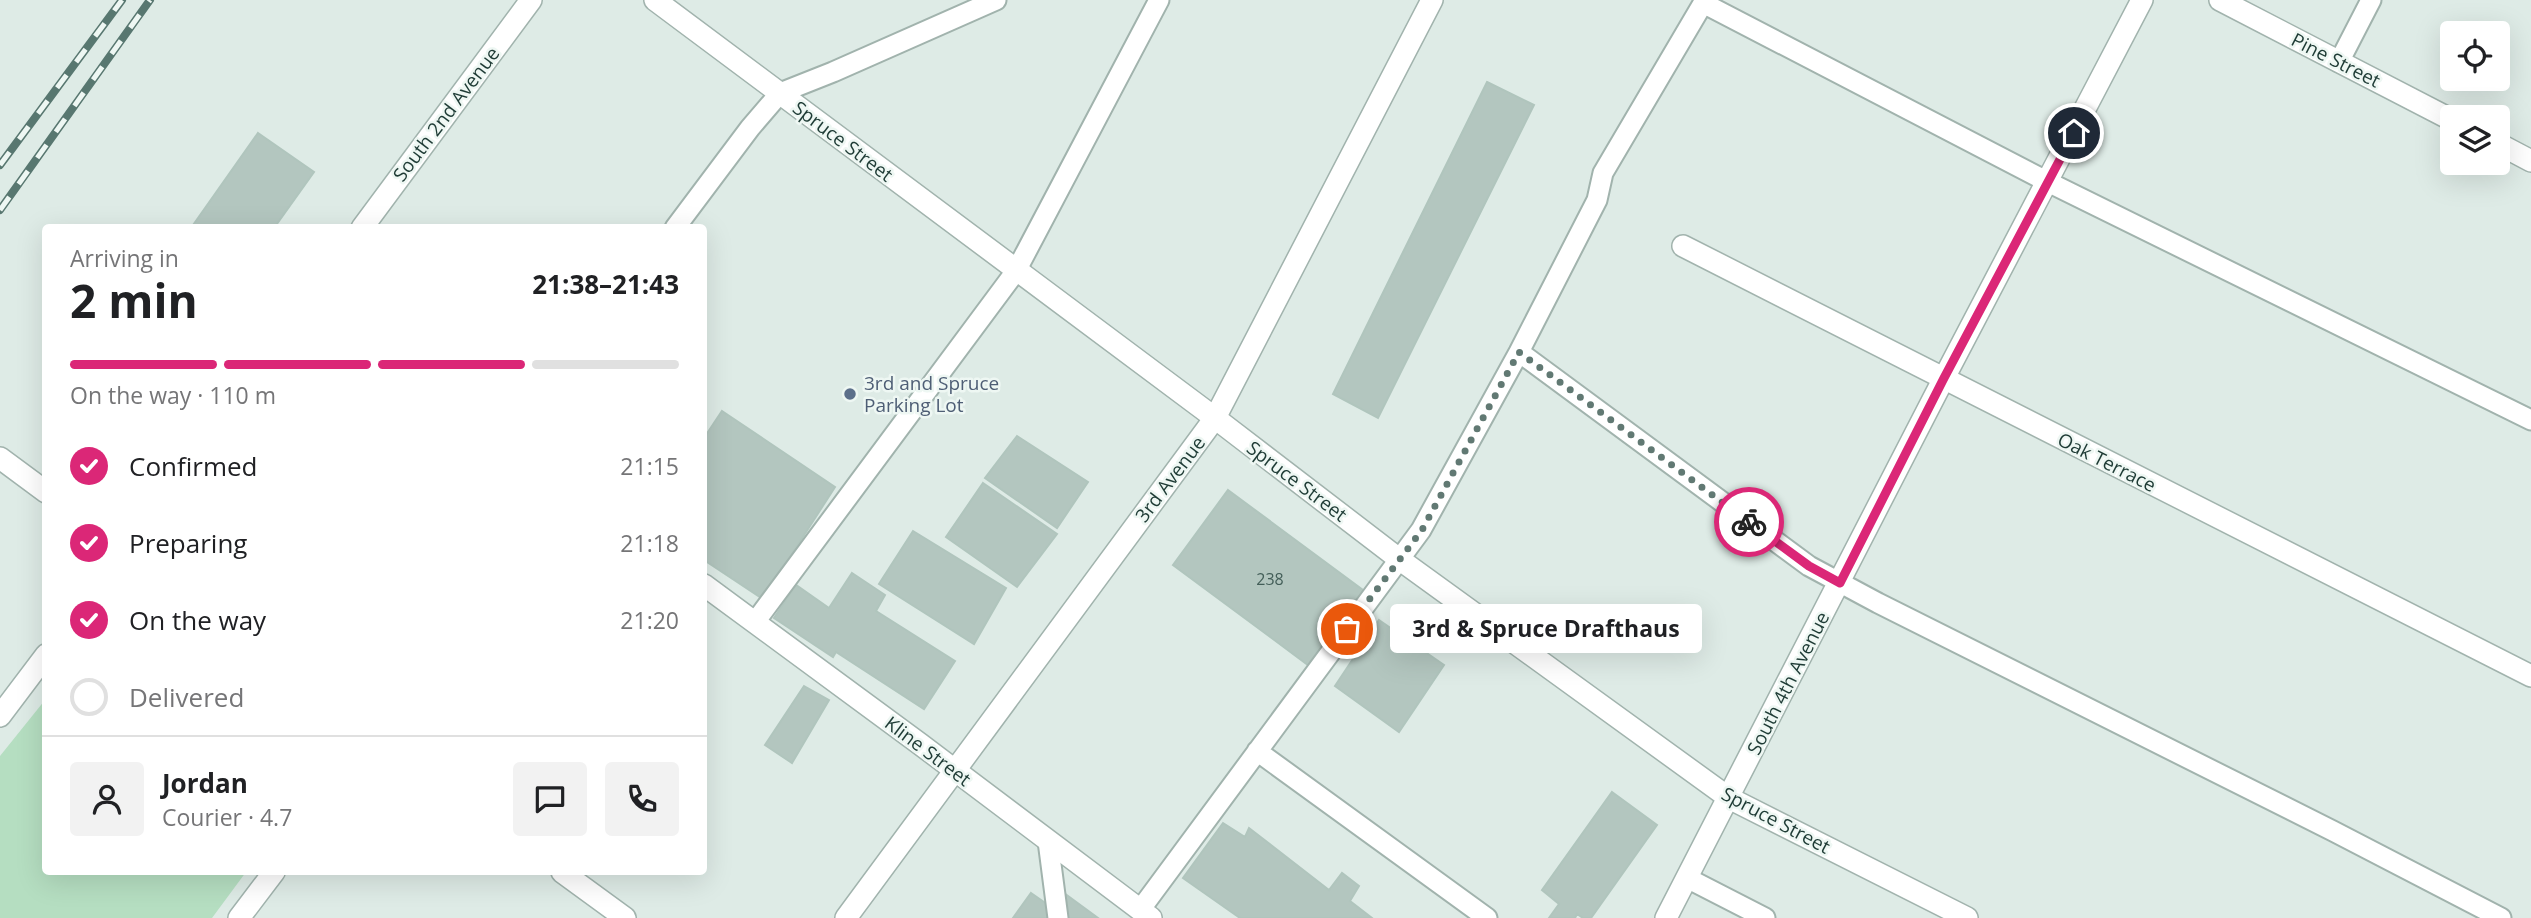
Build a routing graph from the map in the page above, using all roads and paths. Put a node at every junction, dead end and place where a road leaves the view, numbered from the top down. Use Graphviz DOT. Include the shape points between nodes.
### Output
graph roads {
  1 [pos="531,0"];
  2 [pos="655,0"];
  3 [pos="996,0"];
  4 [pos="1159,0"];
  5 [pos="1432,0"];
  6 [pos="2142,0"];
  7 [pos="2220,0"];
  8 [pos="2371,0"];
  9 [pos="1704,2"];
  10 [pos="2339,62"];
  11 [pos="780,93"];
  12 [pos="2440,114"];
  13 [pos="2510,150"];
  14 [pos="2531,161"];
  15 [pos="2048,182"];
  16 [pos="365,224"];
  17 [pos="678,224"];
  18 [pos="1683,246"];
  19 [pos="1016,271"];
  20 [pos="1519,352"];
  21 [pos="1944,378"];
  22 [pos="1215,418"];
  23 [pos="2531,421"];
  24 [pos="0,458"];
  25 [pos="42,489"];
  26 [pos="1399,559"];
  27 [pos="1840,583"];
  28 [pos="707,587"];
  29 [pos="755,622"];
  30 [pos="42,660"];
  31 [pos="2531,676"];
  32 [pos="0,716"];
  33 [pos="1257,751"];
  34 [pos="954,771"];
  35 [pos="1729,798"];
  36 [pos="1048,841"];
  37 [pos="272,875"];
  38 [pos="566,875"];
  39 [pos="1687,878"];
  40 [pos="1146,914"];
  41 [pos="239,918"];
  42 [pos="625,918"];
  43 [pos="846,918"];
  44 [pos="1058,918"];
  45 [pos="1487,918"];
  46 [pos="1666,918"];
  47 [pos="1765,918"];
  48 [pos="1967,918"];
  49 [pos="2501,918"];
  1 -- 16 [label="street, South 2nd Avenue"];
  2 -- 11 [label="street, Spruce Street"];
  3 -- 11 [label="lane"];
  4 -- 19 [label="lane"];
  5 -- 22 [label="street, 3rd Avenue"];
  6 -- 15 [label="street, South 4th Avenue"];
  7 -- 10 [label="street, Pine Street"];
  8 -- 10 [label="lane"];
  9 -- 15 [label="lane"];
  9 -- 20 [label="lane" via="1603,173 1597,200"];
  10 -- 12 [label="street, Pine Street"];
  11 -- 17 [label="lane"];
  11 -- 19 [label="street, Spruce Street"];
  13 -- 14 [label="street"];
  15 -- 21 [label="street, South 4th Avenue"];
  15 -- 23 [label="lane"];
  18 -- 21 [label="street, Oak Terrace"];
  19 -- 22 [label="street, Spruce Street"];
  19 -- 29 [label="lane"];
  20 -- 26 [label="lane" via="1422,530"];
  20 -- 27 [label="lane" via="1809,566"];
  21 -- 27 [label="street, South 4th Avenue"];
  21 -- 31 [label="street, Oak Terrace"];
  22 -- 26 [label="street, Spruce Street"];
  22 -- 34 [label="street, 3rd Avenue"];
  24 -- 25 [label="street"];
  26 -- 33 [label="lane"];
  26 -- 35 [label="street, Spruce Street"];
  27 -- 35 [label="street, South 4th Avenue"];
  27 -- 49 [label="lane"];
  28 -- 29 [label="street, Kline Street"];
  29 -- 34 [label="street, Kline Street"];
  30 -- 32 [label="street"];
  33 -- 40 [label="lane"];
  33 -- 45 [label="lane"];
  34 -- 36 [label="street, Kline Street"];
  34 -- 43 [label="street, 3rd Avenue"];
  35 -- 39 [label="street, South 4th Avenue"];
  35 -- 48 [label="street, Spruce Street"];
  36 -- 40 [label="street, Kline Street"];
  36 -- 44 [label="lane"];
  37 -- 41 [label="street"];
  38 -- 42 [label="street"];
  39 -- 46 [label="street, South 4th Avenue"];
  39 -- 47 [label="lane"];
}
